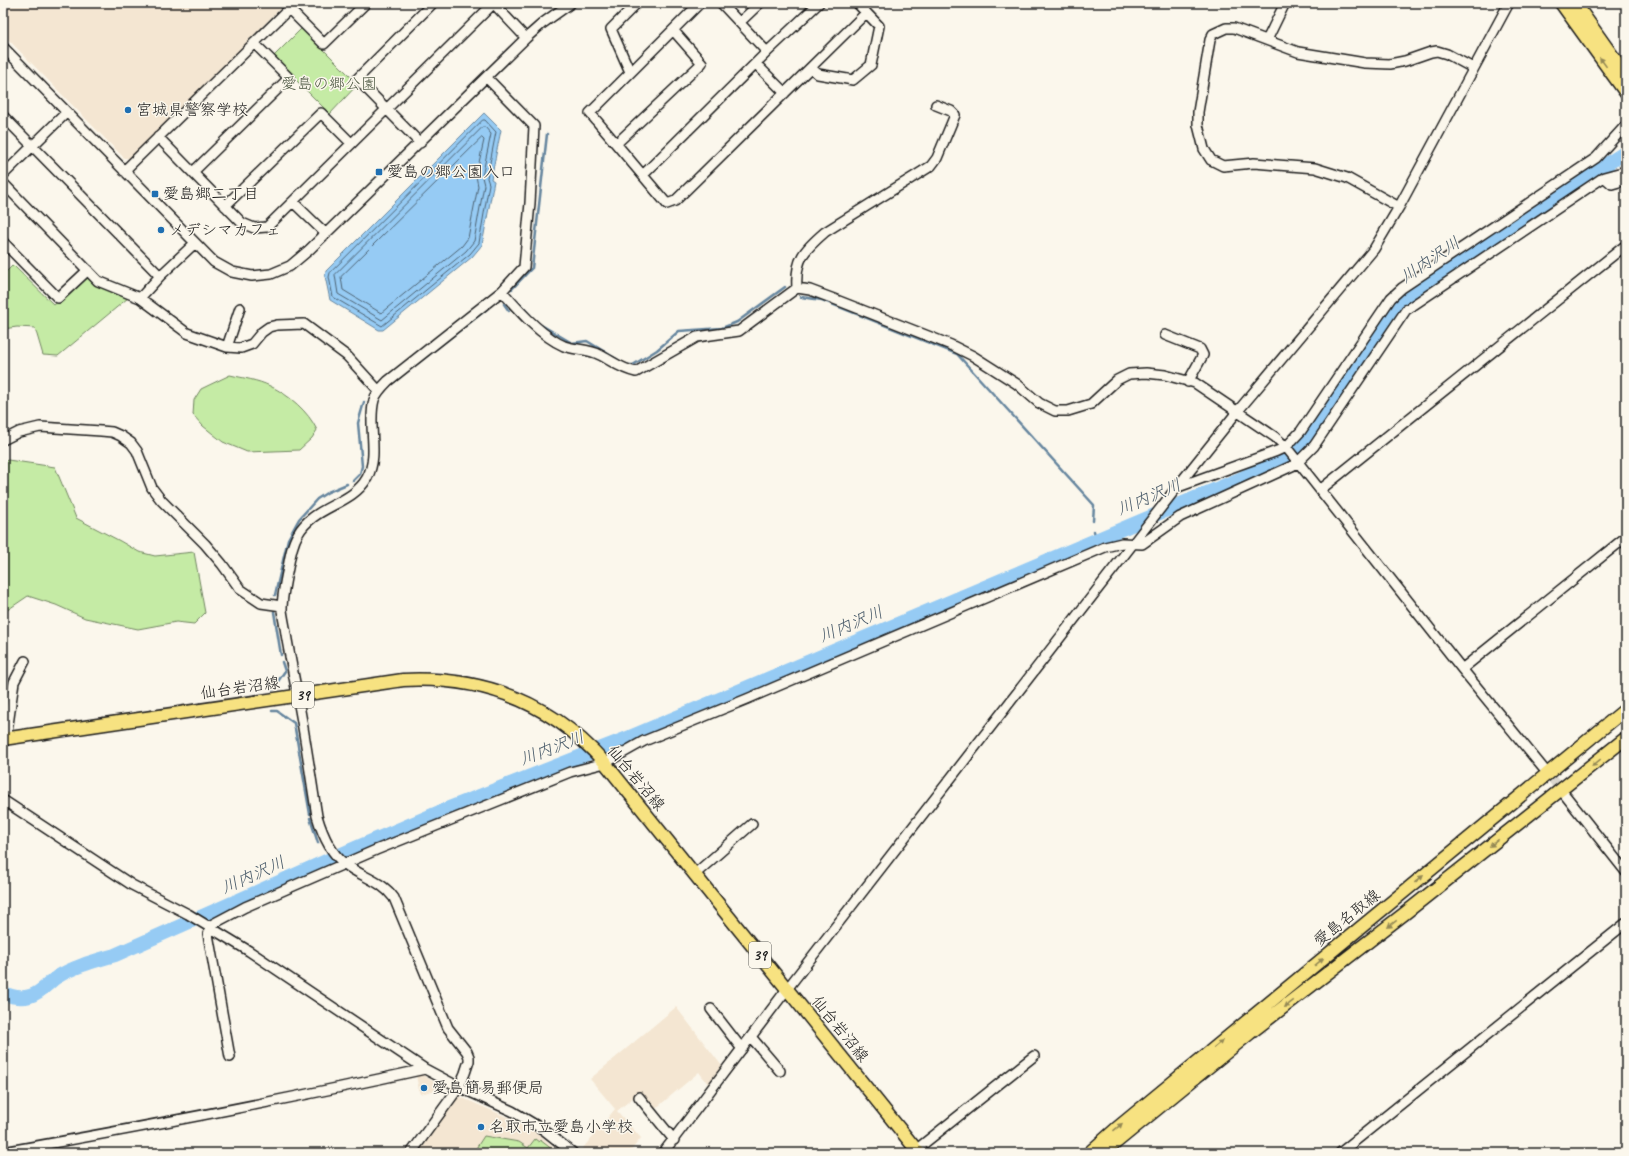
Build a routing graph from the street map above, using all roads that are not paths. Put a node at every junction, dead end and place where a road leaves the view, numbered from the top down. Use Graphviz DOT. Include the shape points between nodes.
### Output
graph roads {
  1 [pos="366,3"];
  2 [pos="432,3"];
  3 [pos="494,3"];
  4 [pos="571,3"];
  5 [pos="637,3"];
  6 [pos="700,3"];
  7 [pos="722,3"];
  8 [pos="760,3"];
  9 [pos="819,3"];
  10 [pos="857,3"];
  11 [pos="1285,3"];
  12 [pos="1509,3"];
  13 [pos="1561,3"];
  14 [pos="1574,3"];
  15 [pos="292,6"];
  16 [pos="866,13"];
  17 [pos="740,22"];
  18 [pos="672,30"];
  19 [pos="526,38"];
  20 [pos="1267,40"];
  21 [pos="254,43"];
  22 [pos="3,47"];
  23 [pos="767,52"];
  24 [pos="756,64"];
  25 [pos="811,68"];
  26 [pos="1473,68"];
  27 [pos="630,72"];
  28 [pos="1626,75"];
  29 [pos="486,78"];
  30 [pos="785,93"];
  31 [pos="1626,93"];
  32 [pos="936,105"];
  33 [pos="386,109"];
  34 [pos="67,112"];
  35 [pos="3,116"];
  36 [pos="1626,125"];
  37 [pos="158,137"];
  38 [pos="351,142"];
  39 [pos="420,143"];
  40 [pos="617,143"];
  41 [pos="32,146"];
  42 [pos="124,171"];
  43 [pos="1626,171"];
  44 [pos="193,172"];
  45 [pos="3,175"];
  46 [pos="644,175"];
  47 [pos="1604,177"];
  48 [pos="1626,180"];
  49 [pos="3,183"];
  50 [pos="293,202"];
  51 [pos="225,206"];
  52 [pos="1399,207"];
  53 [pos="326,234"];
  54 [pos="3,242"];
  55 [pos="195,243"];
  56 [pos="1626,245"];
  57 [pos="88,270"];
  58 [pos="160,276"];
  59 [pos="797,288"];
  60 [pos="502,291"];
  61 [pos="140,298"];
  62 [pos="240,308"];
  63 [pos="1165,335"];
  64 [pos="227,347"];
  65 [pos="1188,382"];
  66 [pos="379,391"];
  67 [pos="1237,412"];
  68 [pos="3,440"];
  69 [pos="1287,448"];
  70 [pos="1296,461"];
  71 [pos="1177,487"];
  72 [pos="1320,490"];
  73 [pos="1626,537"];
  74 [pos="1133,544"];
  75 [pos="282,606"];
  76 [pos="25,661"];
  77 [pos="1462,669"];
  78 [pos="298,696"];
  79 [pos="1626,709"];
  80 [pos="1626,738"];
  81 [pos="5,739"];
  82 [pos="602,761"];
  83 [pos="1543,768"];
  84 [pos="1564,795"];
  85 [pos="3,800"];
  86 [pos="752,824"];
  87 [pos="344,863"];
  88 [pos="1626,872"];
  89 [pos="695,874"];
  90 [pos="1626,923"];
  91 [pos="209,926"];
  92 [pos="787,989"];
  93 [pos="711,1010"];
  94 [pos="751,1037"];
  95 [pos="742,1049"];
  96 [pos="1034,1056"];
  97 [pos="230,1057"];
  98 [pos="425,1069"];
  99 [pos="780,1071"];
  100 [pos="459,1087"];
  101 [pos="639,1097"];
  102 [pos="674,1140"];
  103 [pos="8,1152"];
  104 [pos="916,1152"];
  105 [pos="411,1153"];
  106 [pos="573,1153"];
  107 [pos="663,1153"];
  108 [pos="1089,1153"];
  109 [pos="1103,1153"];
  110 [pos="1340,1153"];
  1 -- 15 [label="street" via="324,44"];
  2 -- 33 [label="street" via="357,79"];
  3 -- 19 [label="street"];
  3 -- 33 [label="street"];
  4 -- 19 [label="street"];
  5 -- 27 [label="street" via="611,29"];
  6 -- 18 [label="street"];
  7 -- 17 [label="street"];
  8 -- 17 [label="street"];
  9 -- 23 [label="street"];
  10 -- 16 [label="street"];
  11 -- 20 [label="street"];
  12 -- 26 [label="street"];
  31 -- 13 [label="main road, one-way"];
  14 -- 28 [label="main road"];
  15 -- 21 [label="street"];
  16 -- 25 [label="street"];
  16 -- 25 [label="street" via="879,26 871,65 853,80 818,74"];
  17 -- 23 [label="street"];
  18 -- 27 [label="street"];
  18 -- 40 [label="street" via="702,62"];
  19 -- 29 [label="street"];
  20 -- 26 [label="street" via="1298,52 1365,63 1390,64 1437,51"];
  20 -- 52 [label="street" via="1234,28 1226,28 1212,34 1198,112 1200,137 1207,155 1223,166 1254,163 1315,168 1347,178"];
  21 -- 37 [label="street"];
  21 -- 44 [label="street" via="289,78"];
  22 -- 34 [label="street"];
  23 -- 24 [label="street"];
  24 -- 30 [label="street"];
  24 -- 46 [label="street"];
  25 -- 30 [label="street"];
  26 -- 52 [label="street"];
  27 -- 40 [label="street" via="590,113"];
  29 -- 39 [label="street"];
  29 -- 60 [label="street" via="534,126 524,267"];
  30 -- 46 [label="street" via="675,201 667,204"];
  32 -- 59 [label="street" via="955,115 937,158 931,166 815,240 797,266"];
  33 -- 38 [label="street"];
  33 -- 39 [label="street"];
  34 -- 41 [label="street"];
  34 -- 42 [label="street"];
  35 -- 41 [label="street"];
  36 -- 69 [label="street" via="1596,158 1396,293"];
  37 -- 42 [label="street"];
  37 -- 44 [label="street"];
  38 -- 50 [label="street"];
  38 -- 51 [label="street" via="321,113"];
  39 -- 53 [label="street"];
  40 -- 46 [label="street"];
  41 -- 45 [label="street"];
  41 -- 58 [label="street"];
  42 -- 55 [label="street"];
  43 -- 47 [label="street"];
  44 -- 51 [label="street"];
  47 -- 48 [label="street" via="1612,184"];
  47 -- 70 [label="street" via="1406,310 1314,446"];
  49 -- 57 [label="street"];
  50 -- 51 [label="street" via="267,227 261,228 242,223"];
  50 -- 53 [label="street"];
  52 -- 67 [label="street" via="1359,269"];
  53 -- 55 [label="street" via="290,266 271,274 252,276 232,272 214,262"];
  54 -- 57 [label="street" via="58,298"];
  55 -- 58 [label="street"];
  56 -- 72 [label="street"];
  57 -- 61 [label="street" via="98,282"];
  58 -- 61 [label="street"];
  59 -- 60 [label="street" via="739,331 696,337 636,372 622,368 599,354 563,345 521,313"];
  59 -- 65 [label="street" via="822,294 951,345 973,356 1017,384 1039,403 1055,411 1068,411 1091,404 1117,380 1136,372 1165,375"];
  60 -- 66 [label="street" via="388,380"];
  61 -- 64 [label="street" via="187,333"];
  62 -- 64 [label="street"];
  63 -- 65 [label="street" via="1200,349 1203,355"];
  64 -- 66 [label="street" via="248,346 268,328 277,325 304,324 347,356"];
  65 -- 67 [label="street" via="1195,383"];
  66 -- 75 [label="street" via="374,400 373,453 367,478 361,486 310,518 301,528 292,546"];
  67 -- 69 [label="street"];
  67 -- 71 [label="street"];
  68 -- 75 [label="street" via="19,432 40,427 112,432 121,436 137,451 152,488 161,500 205,544 240,589 262,603"];
  69 -- 70 [label="street"];
  69 -- 71 [label="street"];
  70 -- 72 [label="street"];
  70 -- 74 [label="street" via="1292,466 1185,514 1142,544"];
  71 -- 74 [label="street"];
  72 -- 77 [label="street"];
  73 -- 77 [label="street"];
  74 -- 82 [label="street" via="1122,543 1105,547"];
  74 -- 92 [label="street"];
  75 -- 78 [label="street" via="288,652"];
  76 -- 81 [label="street" via="14,682"];
  77 -- 83 [label="street"];
  78 -- 81 [label="main road, 仙台岩沼線 / 39"];
  78 -- 82 [label="main road, 仙台岩沼線 / 39" via="403,680 457,681 482,686 520,699 557,720"];
  78 -- 87 [label="street" via="317,816 324,836"];
  108 -- 79 [label="main road, 愛島名取線, one-way" via="1116,1128"];
  80 -- 109 [label="main road, 愛島名取線, one-way" via="1250,1033"];
  82 -- 87 [label="street"];
  82 -- 89 [label="main road, 仙台岩沼線 / 39"];
  84 -- 88 [label="street"];
  85 -- 91 [label="street" via="132,885"];
  86 -- 89 [label="street"];
  87 -- 91 [label="street"];
  87 -- 100 [label="street" via="388,889 394,898 448,1028 469,1056"];
  89 -- 92 [label="main road, 仙台岩沼線 / 39"];
  90 -- 110 [label="street"];
  91 -- 97 [label="street" via="208,934"];
  91 -- 98 [label="street"];
  92 -- 94 [label="street"];
  92 -- 104 [label="main road, 仙台岩沼線 / 39"];
  93 -- 95 [label="street"];
  94 -- 95 [label="street"];
  94 -- 99 [label="street"];
  95 -- 102 [label="street"];
  96 -- 104 [label="street"];
  98 -- 100 [label="street"];
  98 -- 103 [label="street" via="146,1127"];
  100 -- 105 [label="street"];
  100 -- 106 [label="street" via="544,1130"];
  101 -- 102 [label="street"];
  102 -- 107 [label="street"];
}
